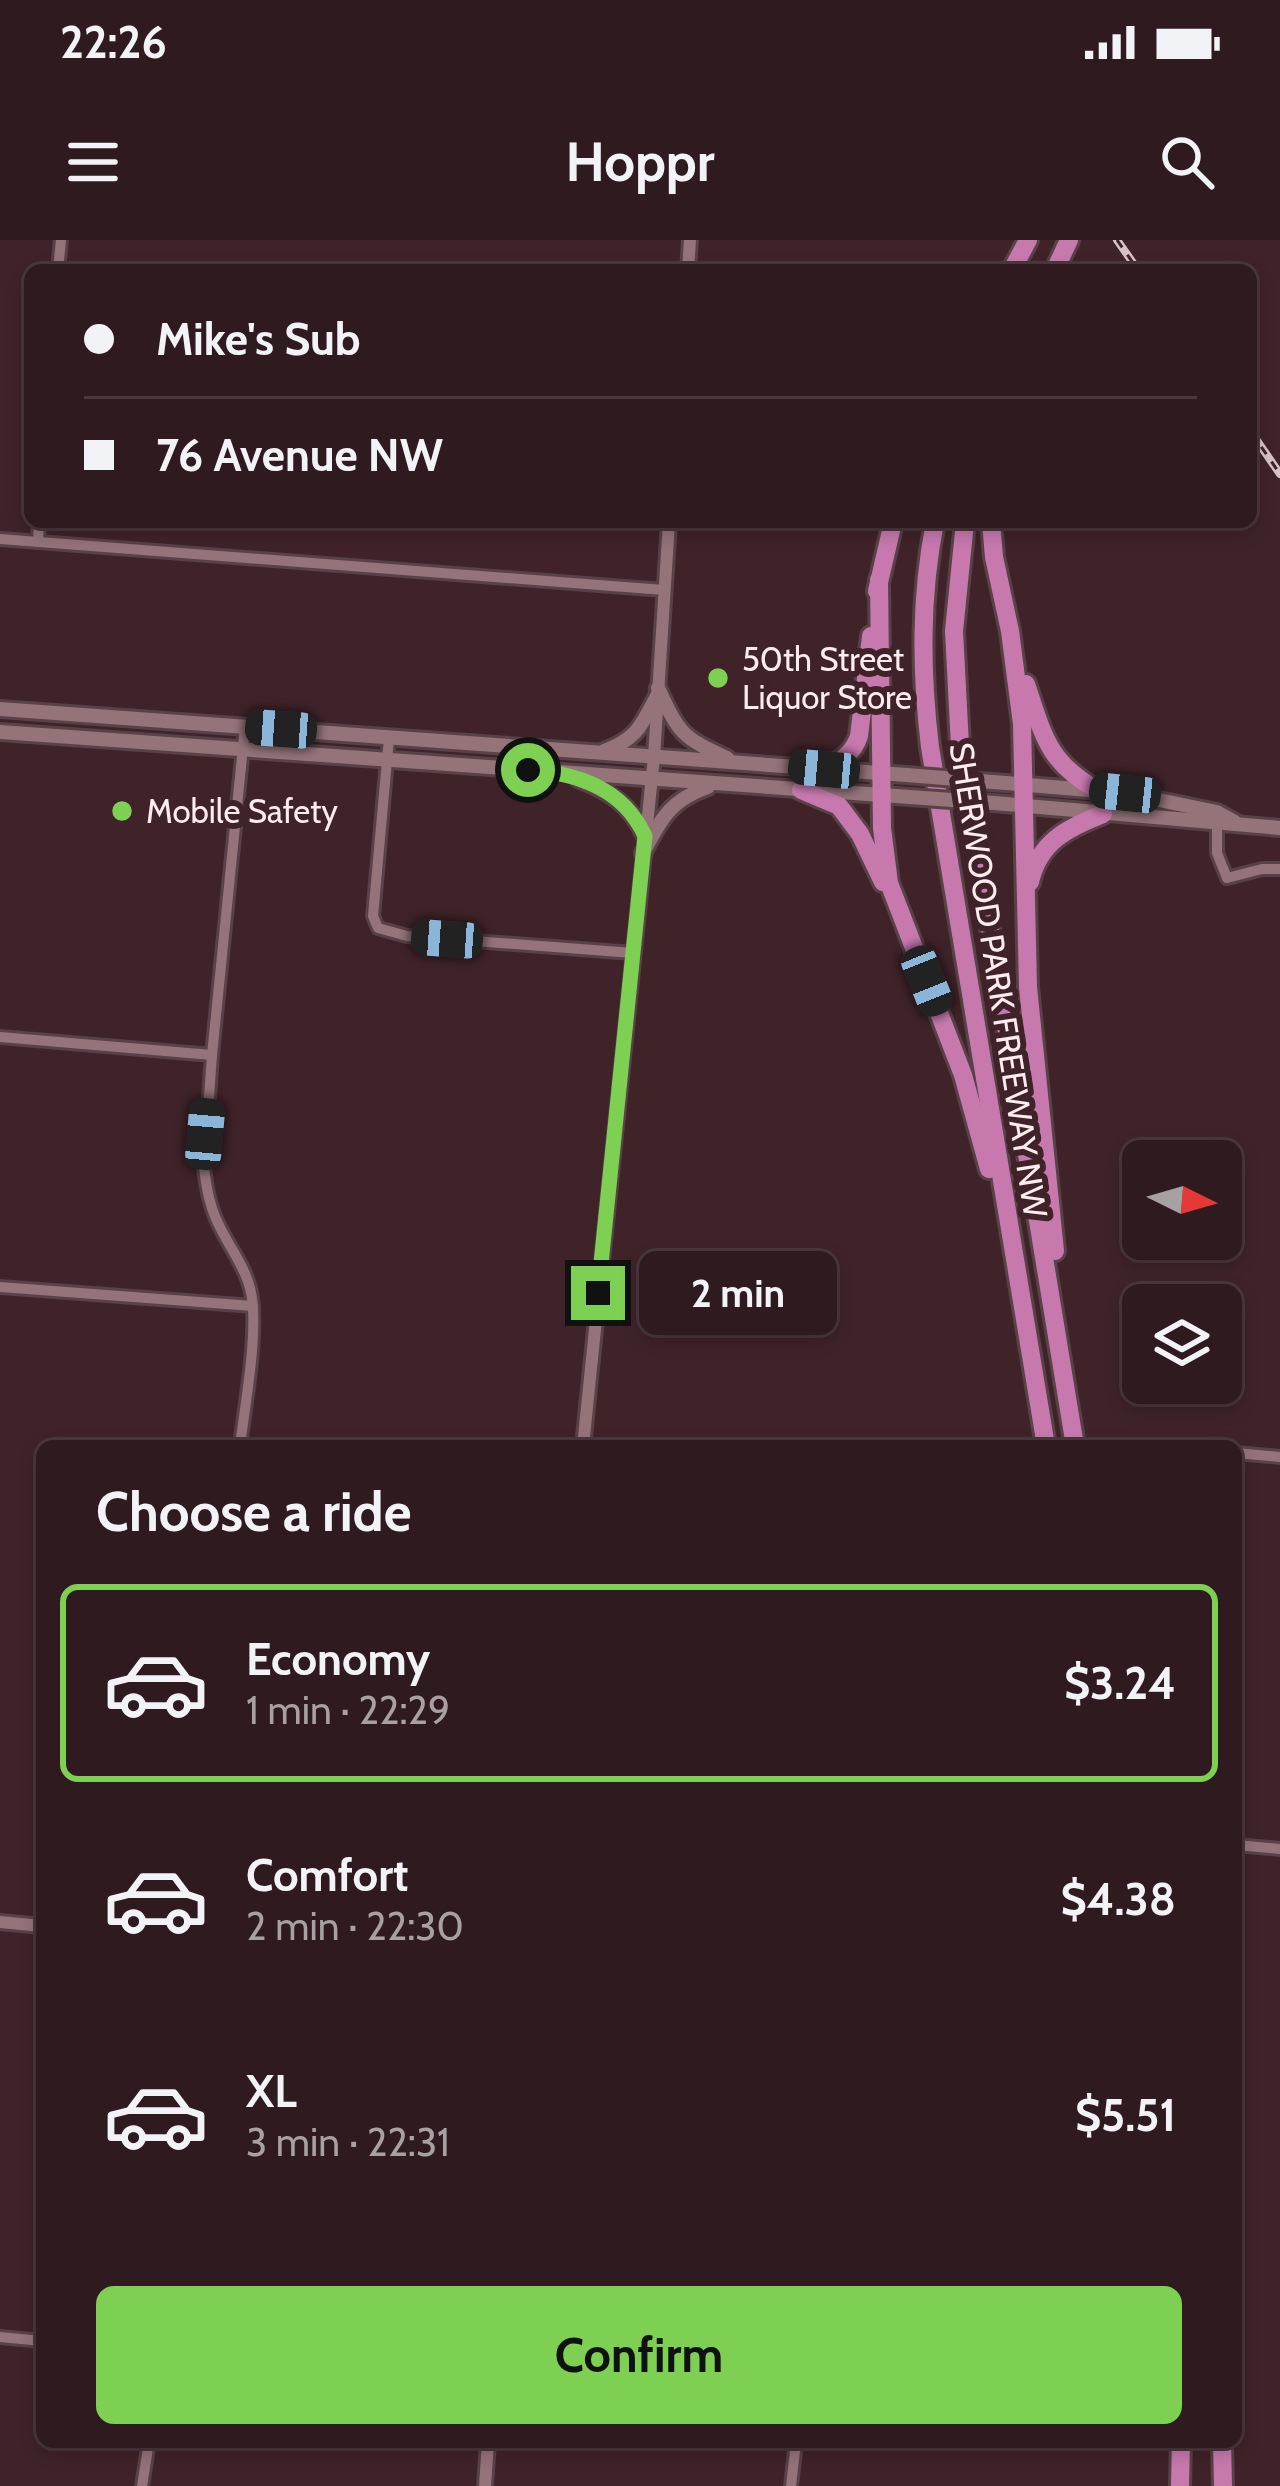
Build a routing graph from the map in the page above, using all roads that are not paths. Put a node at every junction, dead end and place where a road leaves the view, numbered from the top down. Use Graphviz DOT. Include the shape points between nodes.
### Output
graph roads {
  1 [pos="39,528"];
  2 [pos="669,528"];
  3 [pos="891,528"];
  4 [pos="933,528"];
  5 [pos="963,528"];
  6 [pos="992,528"];
  7 [pos="0,539"];
  8 [pos="38,542"];
  9 [pos="879,580"];
  10 [pos="664,590"];
  11 [pos="1013,654"];
  12 [pos="658,691"];
  13 [pos="0,709"];
  14 [pos="245,727"];
  15 [pos="0,732"];
  16 [pos="389,738"];
  17 [pos="243,749"];
  18 [pos="599,752"];
  19 [pos="654,757"];
  20 [pos="388,759"];
  21 [pos="737,762"];
  22 [pos="824,769"];
  23 [pos="562,772"];
  24 [pos="881,773"];
  25 [pos="650,778"];
  26 [pos="720,784"];
  27 [pos="1023,784"];
  28 [pos="801,790"];
  29 [pos="1097,790"];
  30 [pos="882,796"];
  31 [pos="1023,806"];
  32 [pos="1103,814"];
  33 [pos="1217,817"];
  34 [pos="1280,828"];
  35 [pos="645,836"];
  36 [pos="644,854"];
  37 [pos="1280,869"];
  38 [pos="1026,898"];
  39 [pos="899,913"];
  40 [pos="633,952"];
  41 [pos="0,1037"];
  42 [pos="212,1054"];
  43 [pos="1008,1223"];
  44 [pos="0,1287"];
  45 [pos="253,1306"];
  46 [pos="1053,1307"];
  47 [pos="241,1440"];
  48 [pos="584,1440"];
  49 [pos="1045,1440"];
  50 [pos="1074,1440"];
  51 [pos="1242,1454"];
  52 [pos="1280,1457"];
  53 [pos="1242,1846"];
  54 [pos="1280,1849"];
  55 [pos="0,1922"];
  56 [pos="36,1925"];
  57 [pos="0,2337"];
  58 [pos="36,2340"];
  59 [pos="147,2448"];
  60 [pos="487,2448"];
  61 [pos="795,2448"];
  62 [pos="1181,2448"];
  63 [pos="1222,2448"];
  64 [pos="142,2486"];
  65 [pos="484,2486"];
  66 [pos="791,2486"];
  67 [pos="1180,2486"];
  68 [pos="1223,2486"];
  1 -- 8 [label="street"];
  2 -- 10 [label="street"];
  3 -- 9 [label="highway"];
  4 -- 43 [label="highway, SHERWOOD PARK FREEWAY NW" via="922,626 925,704"];
  5 -- 46 [label="highway, SHERWOOD PARK FREEWAY NW" via="954,631 960,746"];
  6 -- 11 [label="highway"];
  7 -- 8 [label="street"];
  8 -- 10 [label="street"];
  9 -- 22 [label="highway" via="859,736 851,752"];
  9 -- 24 [label="highway"];
  10 -- 12 [label="street"];
  11 -- 27 [label="highway"];
  11 -- 29 [label="highway" via="1046,740"];
  12 -- 18 [label="main road" via="634,735"];
  12 -- 19 [label="street"];
  12 -- 21 [label="main road" via="687,738"];
  13 -- 14 [label="main road"];
  14 -- 16 [label="main road"];
  14 -- 17 [label="street"];
  15 -- 17 [label="main road"];
  16 -- 18 [label="main road"];
  16 -- 20 [label="street"];
  17 -- 20 [label="main road"];
  17 -- 42 [label="street"];
  18 -- 19 [label="main road"];
  19 -- 21 [label="main road"];
  19 -- 25 [label="street"];
  20 -- 23 [label="main road"];
  20 -- 40 [label="street" via="378,928"];
  21 -- 22 [label="main road"];
  22 -- 24 [label="main road"];
  23 -- 25 [label="main road"];
  23 -- 35 [label="main road" via="622,801"];
  24 -- 27 [label="main road, bridge"];
  24 -- 30 [label="highway"];
  25 -- 26 [label="main road"];
  25 -- 35 [label="street"];
  26 -- 28 [label="main road"];
  26 -- 36 [label="main road" via="671,807"];
  27 -- 29 [label="main road"];
  27 -- 31 [label="highway"];
  28 -- 30 [label="main road"];
  28 -- 39 [label="highway" via="851,820"];
  29 -- 33 [label="main road"];
  30 -- 31 [label="main road, bridge"];
  30 -- 39 [label="highway" via="884,854"];
  31 -- 32 [label="main road"];
  31 -- 38 [label="highway"];
  32 -- 33 [label="main road"];
  32 -- 38 [label="highway" via="1069,827 1041,852"];
  33 -- 34 [label="main road"];
  33 -- 37 [label="street" via="1227,878"];
  35 -- 36 [label="street"];
  36 -- 40 [label="street"];
  38 -- 46 [label="highway" via="1058,1273"];
  39 -- 43 [label="highway" via="963,1075"];
  40 -- 48 [label="street"];
  41 -- 42 [label="street"];
  42 -- 45 [label="street" via="206,1185"];
  43 -- 49 [label="highway, SHERWOOD PARK FREEWAY NW"];
  44 -- 45 [label="street"];
  45 -- 47 [label="street"];
  46 -- 50 [label="highway, SHERWOOD PARK FREEWAY NW"];
  51 -- 52 [label="street"];
  53 -- 54 [label="street"];
  55 -- 56 [label="street"];
  57 -- 58 [label="street"];
  59 -- 64 [label="street"];
  60 -- 65 [label="street"];
  61 -- 66 [label="street"];
  62 -- 67 [label="highway"];
  63 -- 68 [label="highway"];
}
